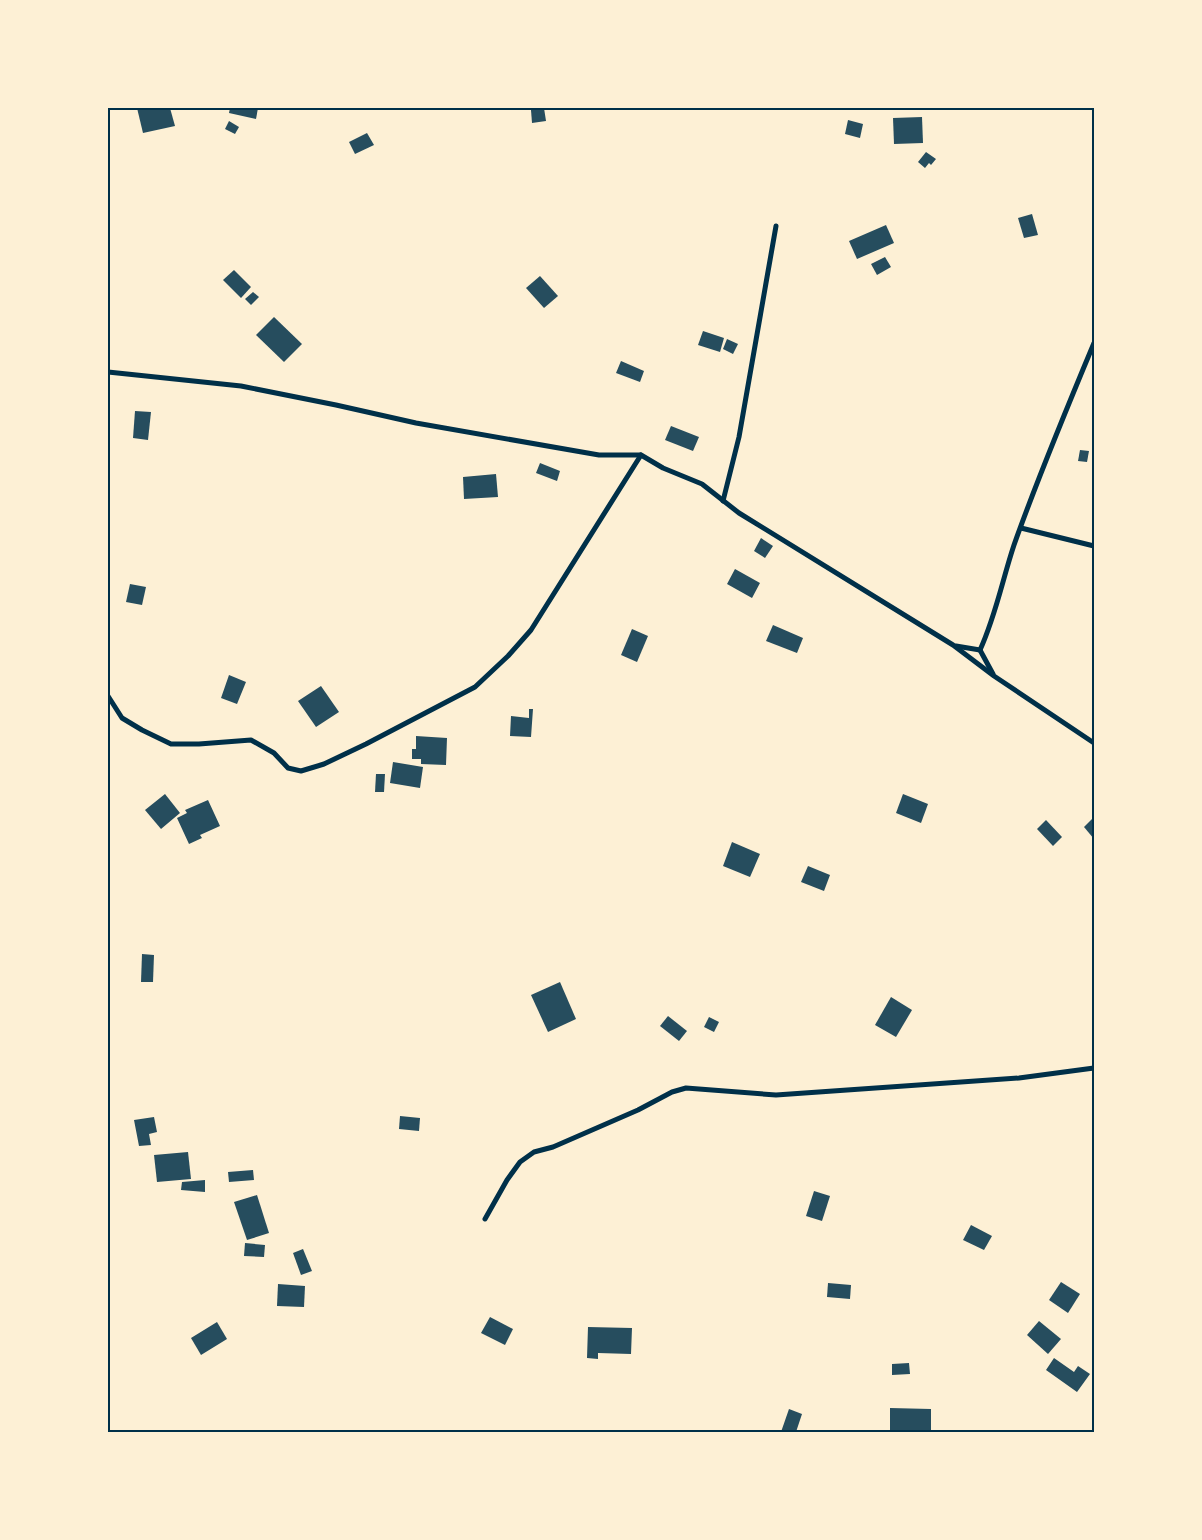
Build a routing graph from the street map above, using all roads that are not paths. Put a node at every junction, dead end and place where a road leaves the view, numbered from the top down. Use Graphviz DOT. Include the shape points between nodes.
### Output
graph roads {
  1 [pos="776,226"];
  2 [pos="1094,343"];
  3 [pos="108,372"];
  4 [pos="641,455"];
  5 [pos="723,500"];
  6 [pos="1021,528"];
  7 [pos="1094,546"];
  8 [pos="953,645"];
  9 [pos="980,650"];
  10 [pos="994,676"];
  11 [pos="108,696"];
  12 [pos="1094,743"];
  13 [pos="1094,1068"];
  14 [pos="485,1219"];
  1 -- 5 [label="street" via="739,437"];
  2 -- 6 [label="street"];
  3 -- 4 [label="street" via="241,386 416,423 599,455"];
  4 -- 5 [label="street" via="702,484"];
  4 -- 11 [label="street" via="531,630 508,656 475,686 324,764 301,771 288,768 274,753 251,740 170,744 122,718"];
  5 -- 8 [label="street"];
  6 -- 7 [label="street"];
  6 -- 9 [label="street"];
  8 -- 9 [label="street"];
  8 -- 10 [label="street"];
  9 -- 10 [label="street"];
  10 -- 12 [label="street"];
  13 -- 14 [label="street" via="1019,1078 776,1096 686,1088 553,1147 534,1152 520,1162 506,1180"];
}
